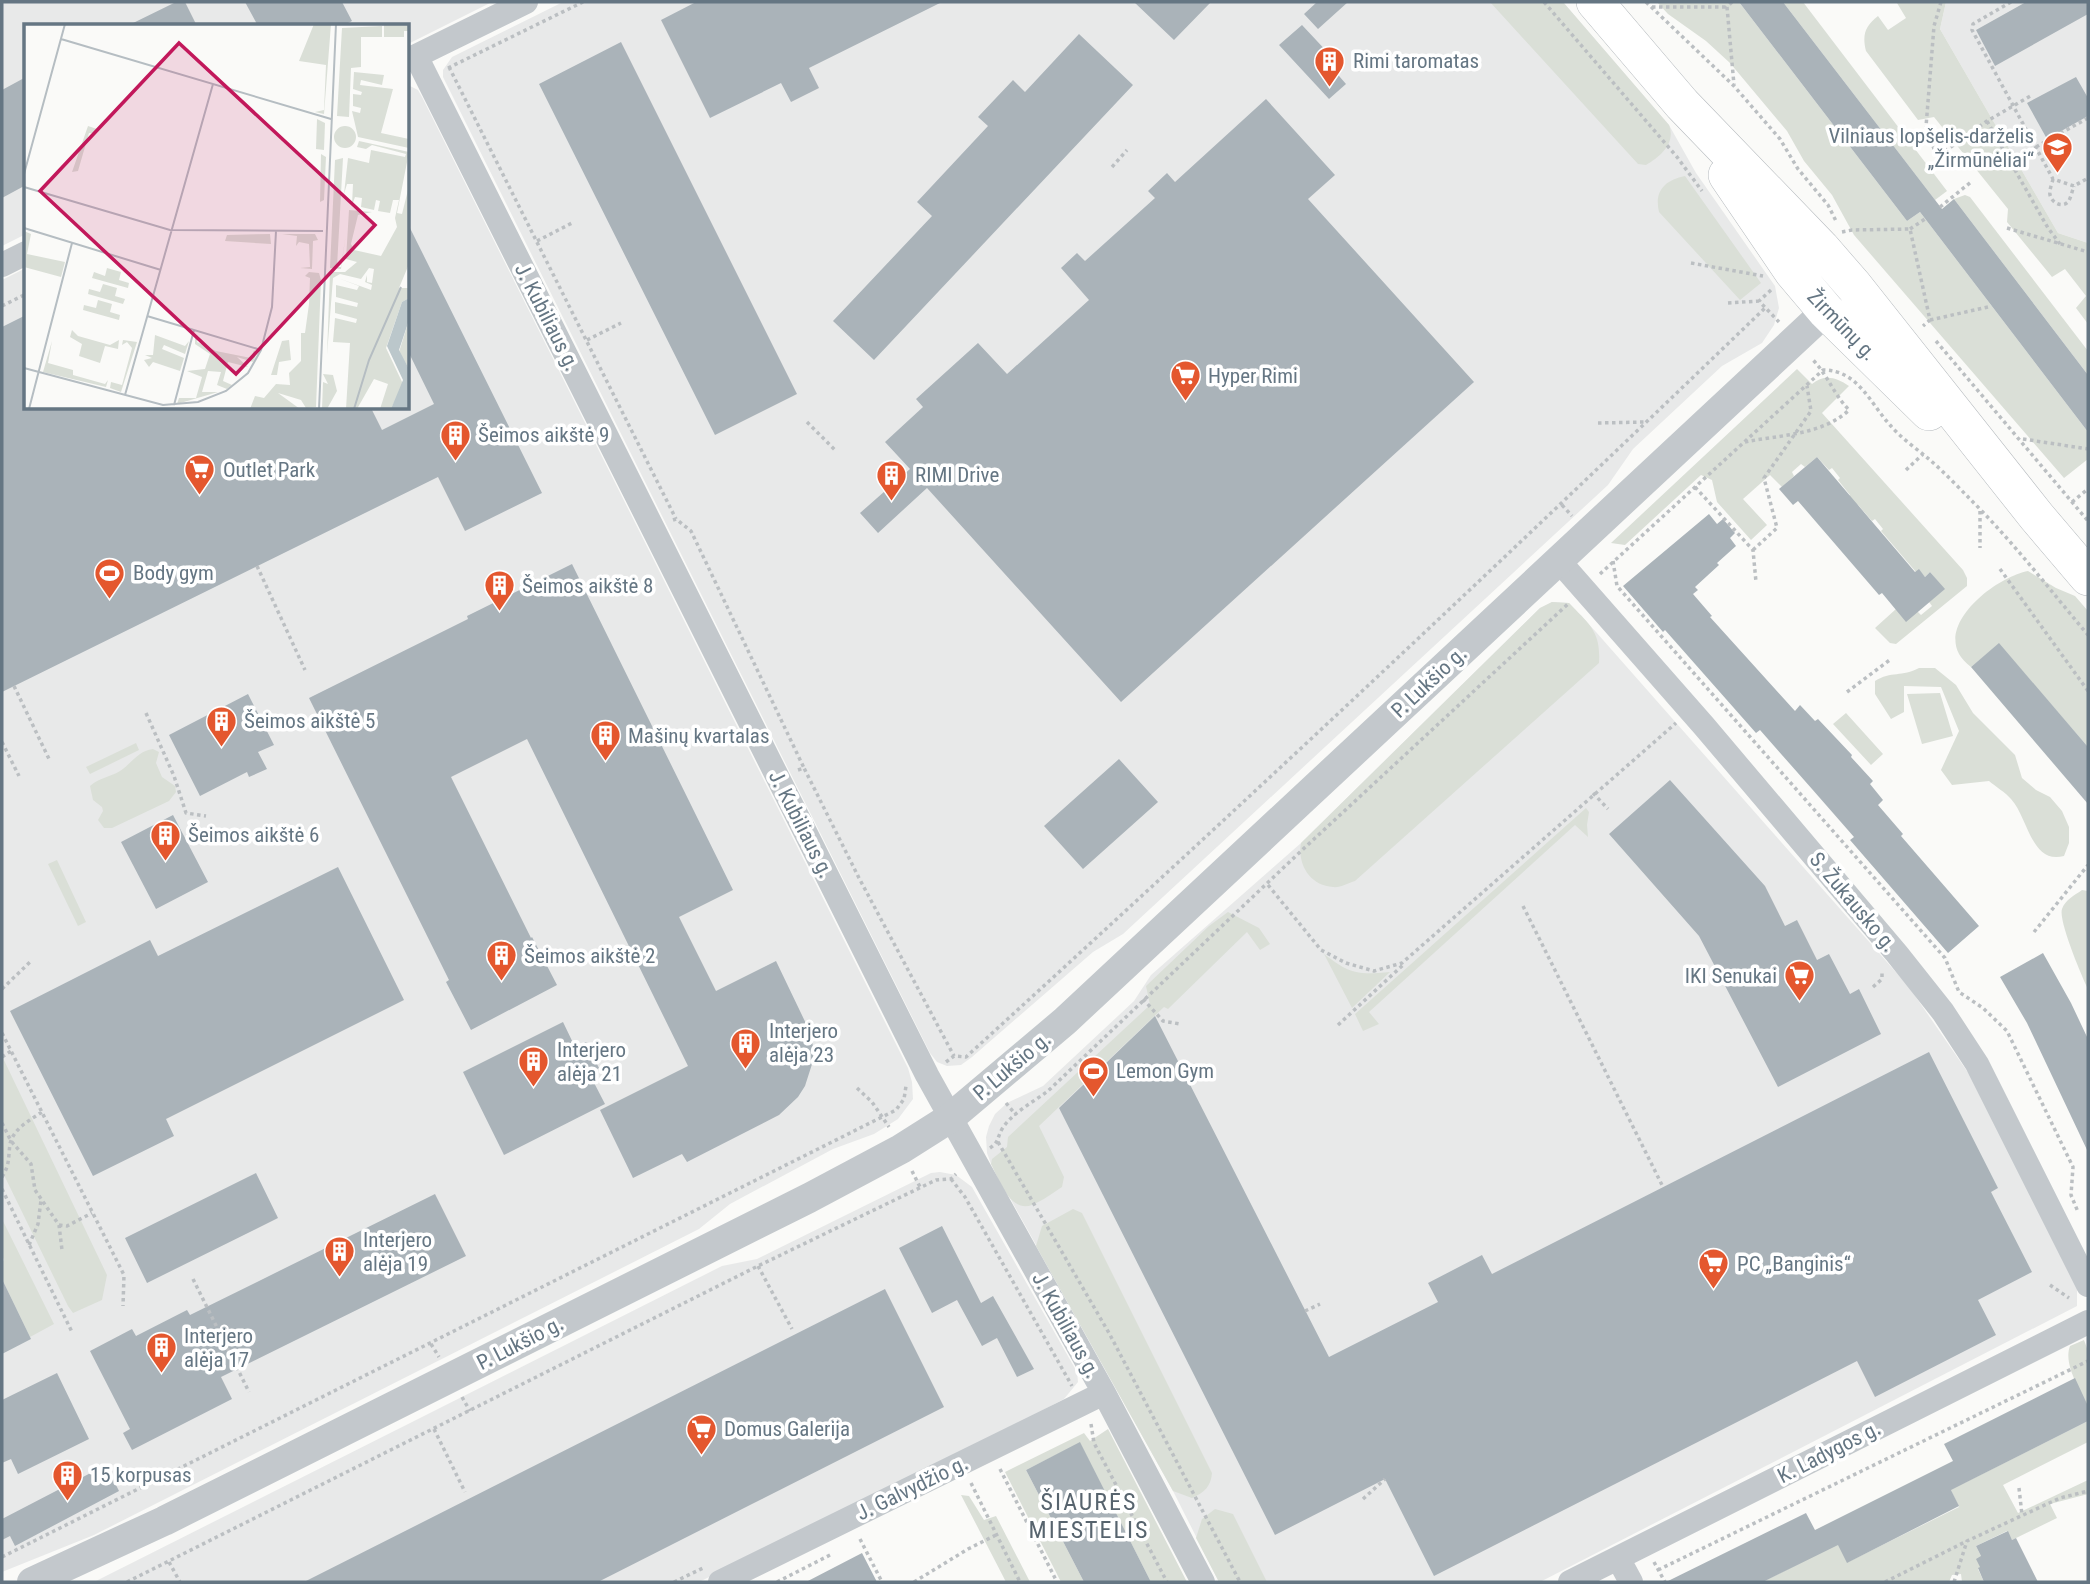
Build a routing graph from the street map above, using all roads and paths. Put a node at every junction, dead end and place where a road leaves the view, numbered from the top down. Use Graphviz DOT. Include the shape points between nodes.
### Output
graph roads {
  1 [pos="526,2"];
  2 [pos="583,2"];
  3 [pos="1544,2"];
  4 [pos="1595,2"];
  5 [pos="1646,2"];
  6 [pos="1732,2"];
  7 [pos="1941,2"];
  8 [pos="2011,2"];
  9 [pos="1727,7"];
  10 [pos="412,58"];
  11 [pos="439,75"];
  12 [pos="1734,86"];
  13 [pos="2032,95"];
  14 [pos="1682,104"];
  15 [pos="2013,106"];
  16 [pos="2088,118"];
  17 [pos="1987,121"];
  18 [pos="2036,147"];
  19 [pos="1127,150"];
  20 [pos="1112,167"];
  21 [pos="2088,178"];
  22 [pos="2053,179"];
  23 [pos="1971,182"];
  24 [pos="2074,186"];
  25 [pos="1709,201"];
  26 [pos="1940,207"];
  27 [pos="1925,219"];
  28 [pos="572,223"];
  29 [pos="2007,228"];
  30 [pos="1910,229"];
  31 [pos="1842,233"];
  32 [pos="537,241"];
  33 [pos="2060,244"];
  34 [pos="2088,252"];
  35 [pos="24,254"];
  36 [pos="1691,263"];
  37 [pos="2,265"];
  38 [pos="1757,265"];
  39 [pos="1765,276"];
  40 [pos="1854,286"];
  41 [pos="24,295"];
  42 [pos="1759,301"];
  43 [pos="1728,303"];
  44 [pos="2,306"];
  45 [pos="1988,307"];
  46 [pos="1826,312"];
  47 [pos="1930,320"];
  48 [pos="621,323"];
  49 [pos="1923,326"];
  50 [pos="587,340"];
  51 [pos="1823,370"];
  52 [pos="1807,385"];
  53 [pos="807,422"];
  54 [pos="1647,422"];
  55 [pos="1598,423"];
  56 [pos="1797,432"];
  57 [pos="2021,439"];
  58 [pos="1744,442"];
  59 [pos="2088,449"];
  60 [pos="836,452"];
  61 [pos="1923,454"];
  62 [pos="1906,470"];
  63 [pos="1695,487"];
  64 [pos="2088,489"];
  65 [pos="2072,502"];
  66 [pos="1980,509"];
  67 [pos="2037,517"];
  68 [pos="676,519"];
  69 [pos="1980,548"];
  70 [pos="1754,550"];
  71 [pos="1559,561"];
  72 [pos="257,566"];
  73 [pos="2000,569"];
  74 [pos="2088,577"];
  75 [pos="1756,582"];
  76 [pos="1576,596"];
  77 [pos="2088,635"];
  78 [pos="1891,659"];
  79 [pos="305,670"];
  80 [pos="14,686"];
  81 [pos="2088,691"];
  82 [pos="1847,692"];
  83 [pos="1691,710"];
  84 [pos="146,713"];
  85 [pos="2,742"];
  86 [pos="50,761"];
  87 [pos="19,776"];
  88 [pos="1593,793"];
  89 [pos="1608,809"];
  90 [pos="206,816"];
  91 [pos="2088,865"];
  92 [pos="859,878"];
  93 [pos="1267,884"];
  94 [pos="1523,906"];
  95 [pos="2034,932"];
  96 [pos="30,962"];
  97 [pos="1402,963"];
  98 [pos="2,989"];
  99 [pos="1143,999"];
  100 [pos="1180,1024"];
  101 [pos="1338,1025"];
  102 [pos="2,1033"];
  103 [pos="11,1051"];
  104 [pos="2,1057"];
  105 [pos="902,1076"];
  106 [pos="42,1112"];
  107 [pos="950,1118"];
  108 [pos="2,1123"];
  109 [pos="11,1141"];
  110 [pos="998,1142"];
  111 [pos="974,1161"];
  112 [pos="2,1177"];
  113 [pos="950,1179"];
  114 [pos="1663,1187"];
  115 [pos="2,1189"];
  116 [pos="41,1199"];
  117 [pos="93,1213"];
  118 [pos="59,1225"];
  119 [pos="29,1245"];
  120 [pos="62,1250"];
  121 [pos="758,1266"];
  122 [pos="193,1279"];
  123 [pos="2088,1285"];
  124 [pos="1320,1304"];
  125 [pos="123,1306"];
  126 [pos="1305,1311"];
  127 [pos="2088,1322"];
  128 [pos="792,1329"];
  129 [pos="72,1332"];
  130 [pos="2088,1361"];
  131 [pos="1073,1387"];
  132 [pos="250,1392"];
  133 [pos="1104,1393"];
  134 [pos="1092,1426"];
  135 [pos="434,1429"];
  136 [pos="1000,1469"];
  137 [pos="1385,1479"];
  138 [pos="971,1483"];
  139 [pos="2019,1488"];
  140 [pos="2088,1491"];
  141 [pos="465,1492"];
  142 [pos="1363,1499"];
  143 [pos="2022,1515"];
  144 [pos="996,1535"];
  145 [pos="860,1539"];
  146 [pos="1967,1541"];
  147 [pos="836,1552"];
  148 [pos="2,1557"];
  149 [pos="1619,1558"];
  150 [pos="169,1562"];
  151 [pos="1658,1570"];
  152 [pos="33,1582"];
  153 [pos="127,1582"];
  154 [pos="180,1582"];
  155 [pos="720,1582"];
  156 [pos="777,1582"];
  157 [pos="882,1582"];
  158 [pos="914,1582"];
  159 [pos="1020,1582"];
  160 [pos="1057,1582"];
  161 [pos="1167,1582"];
  162 [pos="1203,1582"];
  163 [pos="1240,1582"];
  164 [pos="1570,1582"];
  165 [pos="1631,1582"];
  166 [pos="1885,1582"];
  167 [pos="1954,1582"];
  1 -- 10 [label="street"];
  2 -- 11 [label="path"];
  3 -- 25 [label="path"];
  4 -- 14 [label="main road, Žirmūnų g."];
  5 -- 9 [label="path" via="1651,8"];
  6 -- 9 [label="path"];
  7 -- 17 [label="path" via="1934,26 1926,127 1937,157"];
  8 -- 15 [label="path" via="1973,24 1972,30"];
  9 -- 12 [label="path"];
  10 -- 11 [label="street, J. Kubiliaus g."];
  11 -- 32 [label="path"];
  11 -- 107 [label="street, J. Kubiliaus g."];
  13 -- 15 [label="path"];
  14 -- 40 [label="main road, Žirmūnų g."];
  14 -- 46 [label="main road, Žirmūnų g." via="1793,272"];
  15 -- 17 [label="path"];
  15 -- 18 [label="path"];
  16 -- 18 [label="path"];
  17 -- 33 [label="path"];
  18 -- 22 [label="path"];
  19 -- 20 [label="path"];
  21 -- 24 [label="path"];
  22 -- 24 [label="path"];
  22 -- 24 [label="path" via="2049,193 2059,205 2069,201"];
  23 -- 26 [label="path"];
  27 -- 30 [label="path"];
  28 -- 32 [label="path"];
  29 -- 33 [label="path"];
  30 -- 31 [label="path"];
  30 -- 47 [label="path"];
  32 -- 50 [label="path"];
  33 -- 34 [label="path"];
  35 -- 37 [label="street"];
  36 -- 39 [label="path"];
  38 -- 39 [label="path"];
  39 -- 42 [label="path" via="1774,288"];
  40 -- 46 [label="main road"];
  40 -- 67 [label="main road, Žirmūnų g."];
  41 -- 44 [label="path"];
  42 -- 43 [label="path"];
  42 -- 54 [label="path" via="1766,307"];
  45 -- 47 [label="path"];
  46 -- 67 [label="main road, Žirmūnų g."];
  46 -- 71 [label="street, P. Lukšio g."];
  47 -- 49 [label="path"];
  48 -- 50 [label="path"];
  50 -- 68 [label="path"];
  51 -- 52 [label="path"];
  51 -- 56 [label="path" via="1849,410 1837,421"];
  51 -- 61 [label="path" via="1835,370 1855,381 1890,425"];
  52 -- 56 [label="path" via="1811,411"];
  52 -- 58 [label="path"];
  53 -- 60 [label="path"];
  54 -- 55 [label="path"];
  54 -- 92 [label="path" via="1222,824 966,1057 954,1056"];
  56 -- 58 [label="path"];
  56 -- 70 [label="path" via="1764,478 1777,528"];
  57 -- 59 [label="path"];
  58 -- 63 [label="path"];
  61 -- 62 [label="path"];
  61 -- 66 [label="path"];
  63 -- 70 [label="path"];
  63 -- 76 [label="path"];
  64 -- 65 [label="path"];
  66 -- 69 [label="path"];
  66 -- 77 [label="path"];
  67 -- 74 [label="main road, Žirmūnų g."];
  70 -- 75 [label="path"];
  71 -- 76 [label="street, S. Žukausko g."];
  71 -- 107 [label="street, P. Lukšio g." via="1065,1021"];
  72 -- 79 [label="path"];
  73 -- 81 [label="path"];
  76 -- 83 [label="street, S. Žukausko g."];
  76 -- 93 [label="path"];
  78 -- 82 [label="path"];
  80 -- 86 [label="path"];
  83 -- 88 [label="path"];
  83 -- 123 [label="street, S. Žukausko g." via="1943,1012 1977,1064"];
  84 -- 90 [label="path" via="186,813"];
  85 -- 87 [label="path"];
  88 -- 89 [label="path"];
  88 -- 97 [label="path"];
  91 -- 95 [label="path"];
  93 -- 97 [label="path" via="1321,950 1346,964 1374,971"];
  93 -- 99 [label="path"];
  94 -- 114 [label="path"];
  96 -- 98 [label="path"];
  97 -- 101 [label="path"];
  99 -- 100 [label="path" via="1163,1021"];
  99 -- 110 [label="path" via="1048,1091 1016,1115"];
  102 -- 103 [label="path"];
  103 -- 104 [label="path"];
  103 -- 106 [label="path"];
  105 -- 148 [label="path" via="907,1089 896,1110"];
  106 -- 109 [label="path" via="24,1124"];
  106 -- 117 [label="path"];
  107 -- 111 [label="street, J. Kubiliaus g."];
  107 -- 152 [label="street, P. Lukšio g." via="798,1204"];
  108 -- 109 [label="path"];
  109 -- 112 [label="path" via="9,1164"];
  109 -- 116 [label="path" via="31,1164"];
  110 -- 111 [label="path"];
  110 -- 163 [label="path" via="1109,1333"];
  111 -- 113 [label="path"];
  111 -- 133 [label="street, J. Kubiliaus g."];
  113 -- 121 [label="path" via="936,1180"];
  113 -- 131 [label="path" via="965,1197"];
  115 -- 119 [label="path"];
  116 -- 118 [label="path"];
  116 -- 119 [label="path"];
  117 -- 118 [label="path" via="67,1226"];
  117 -- 125 [label="path" via="124,1275"];
  118 -- 120 [label="path"];
  119 -- 129 [label="path"];
  121 -- 128 [label="path"];
  121 -- 135 [label="path"];
  122 -- 132 [label="path"];
  124 -- 126 [label="path"];
  127 -- 149 [label="street, K. Ladygos g."];
  130 -- 151 [label="path"];
  133 -- 155 [label="street, J. Galvydžio g."];
  133 -- 162 [label="street, J. Kubiliaus g."];
  134 -- 161 [label="path" via="1094,1443"];
  135 -- 141 [label="path"];
  135 -- 150 [label="path"];
  136 -- 160 [label="path"];
  137 -- 142 [label="path"];
  138 -- 144 [label="path"];
  139 -- 143 [label="path"];
  140 -- 143 [label="path"];
  143 -- 146 [label="path"];
  144 -- 158 [label="path"];
  144 -- 159 [label="path"];
  145 -- 157 [label="path"];
  146 -- 166 [label="path"];
  146 -- 167 [label="path"];
  147 -- 156 [label="path"];
  149 -- 164 [label="street, K. Ladygos g."];
  149 -- 165 [label="street"];
  150 -- 153 [label="path"];
  150 -- 154 [label="path"];
}
